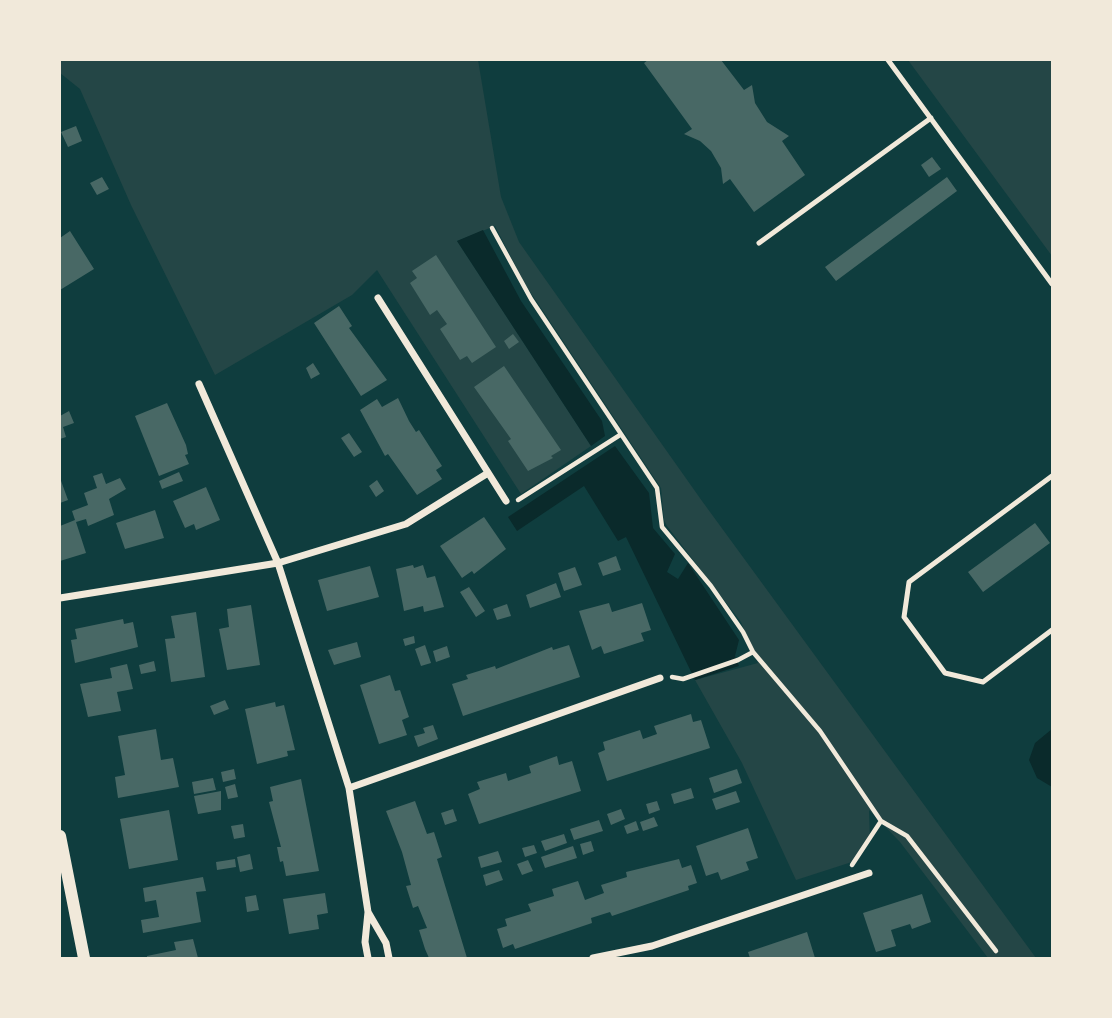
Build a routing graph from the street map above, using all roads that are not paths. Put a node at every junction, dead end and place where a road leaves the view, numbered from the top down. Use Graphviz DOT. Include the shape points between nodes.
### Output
graph roads {
  1 [pos="888,60"];
  2 [pos="931,118"];
  3 [pos="759,243"];
  4 [pos="1052,285"];
  5 [pos="378,299"];
  6 [pos="199,384"];
  7 [pos="488,473"];
  8 [pos="1052,476"];
  9 [pos="506,502"];
  10 [pos="278,563"];
  11 [pos="60,598"];
  12 [pos="1052,630"];
  13 [pos="660,678"];
  14 [pos="349,788"];
  15 [pos="60,836"];
  16 [pos="869,873"];
  17 [pos="369,912"];
  18 [pos="84,958"];
  19 [pos="368,958"];
  20 [pos="388,958"];
  21 [pos="593,958"];
  1 -- 2 [label="lane"];
  2 -- 3 [label="lane"];
  2 -- 4 [label="lane"];
  5 -- 7 [label="street"];
  6 -- 10 [label="street"];
  7 -- 9 [label="street"];
  7 -- 10 [label="street" via="406,524"];
  8 -- 12 [label="lane" via="909,582 904,617 945,673 983,682"];
  10 -- 11 [label="street"];
  10 -- 14 [label="street"];
  13 -- 14 [label="street"];
  14 -- 17 [label="street"];
  15 -- 18 [label="street"];
  16 -- 21 [label="street" via="652,946"];
  17 -- 19 [label="street"];
  17 -- 20 [label="street" via="386,943"];
}
